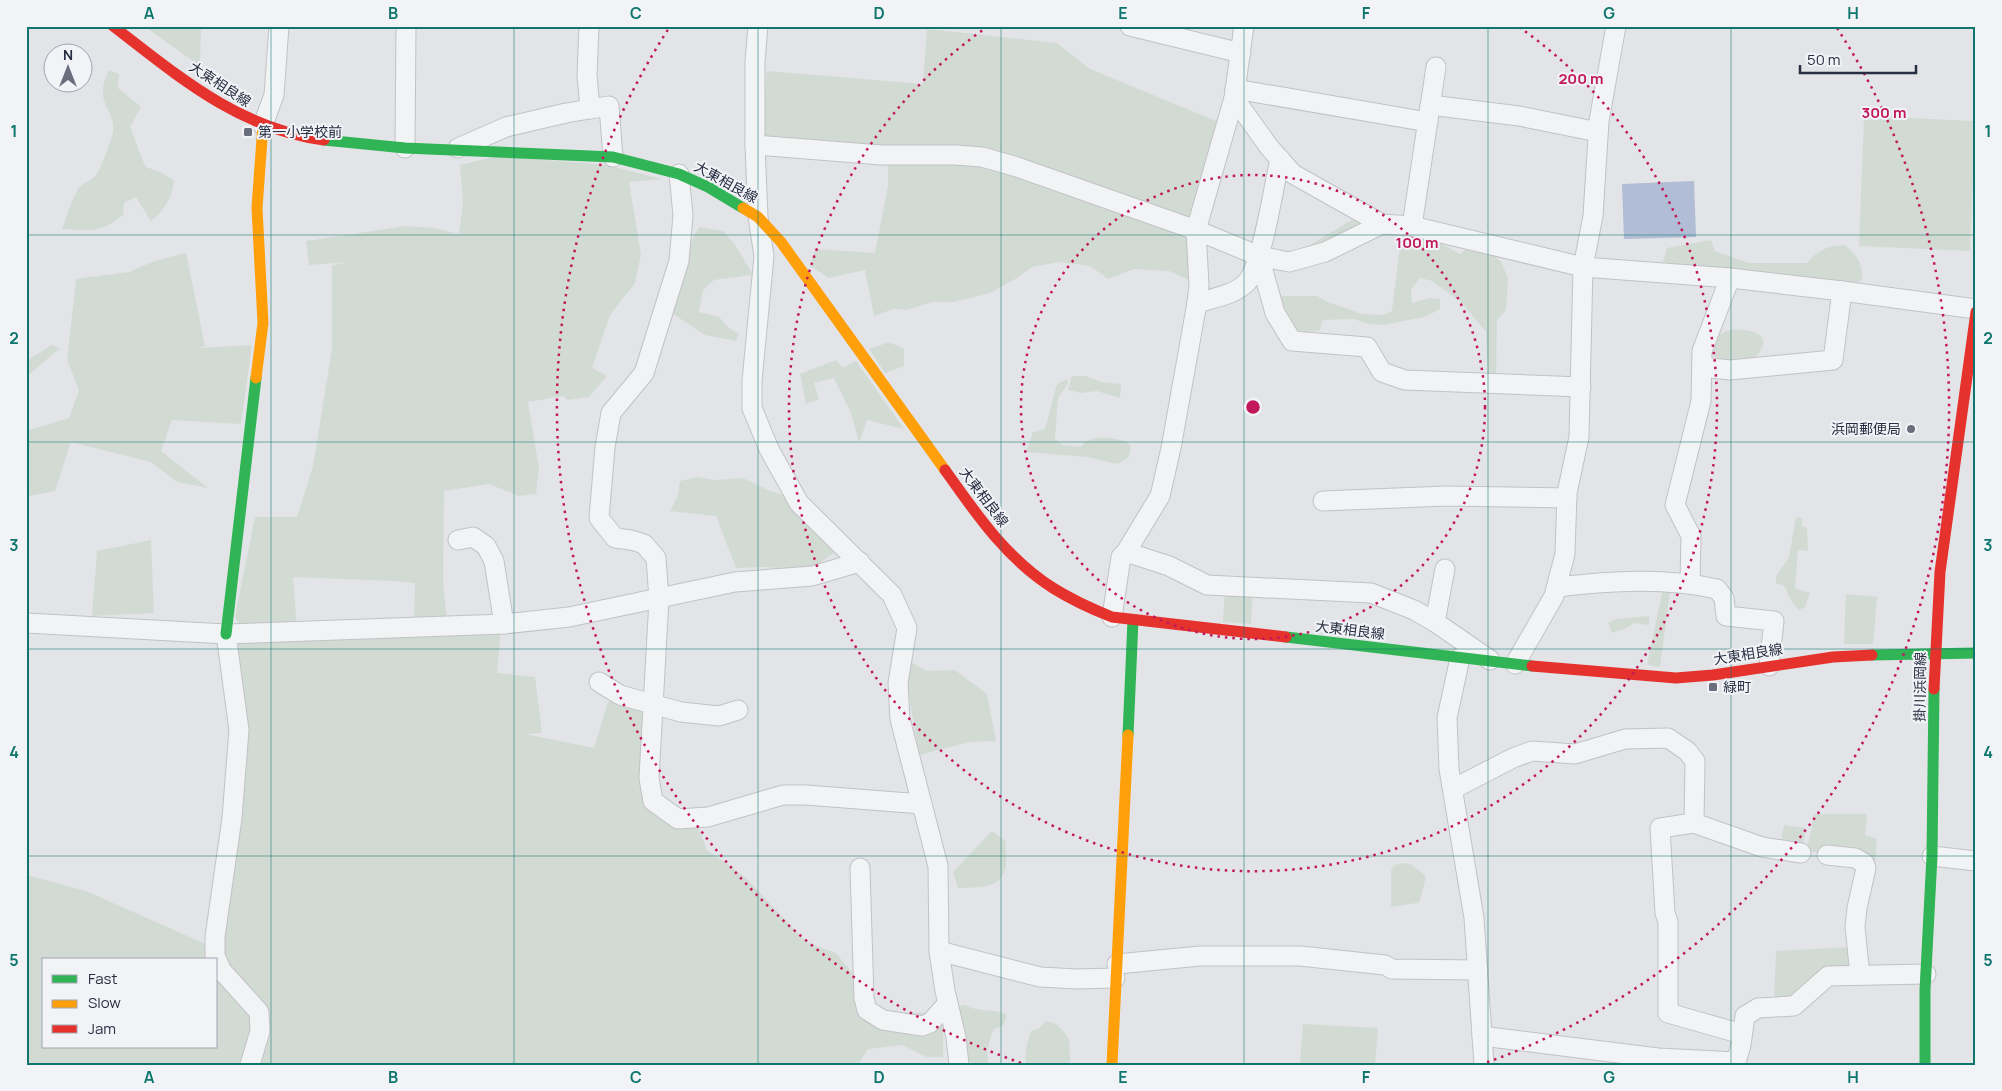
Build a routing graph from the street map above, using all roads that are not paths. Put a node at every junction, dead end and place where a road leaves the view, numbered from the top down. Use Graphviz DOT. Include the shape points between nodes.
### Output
graph roads {
  1 [pos="113,26"];
  2 [pos="279,26"];
  3 [pos="406,26"];
  4 [pos="589,26"];
  5 [pos="758,26"];
  6 [pos="1130,26"];
  7 [pos="1244,26"];
  8 [pos="1616,26"];
  9 [pos="1241,53"];
  10 [pos="1436,67"];
  11 [pos="1235,94"];
  12 [pos="590,110"];
  13 [pos="1429,113"];
  14 [pos="263,125"];
  15 [pos="1598,132"];
  16 [pos="755,145"];
  17 [pos="405,148"];
  18 [pos="453,150"];
  19 [pos="612,156"];
  20 [pos="1280,159"];
  21 [pos="679,174"];
  22 [pos="758,217"];
  23 [pos="1382,224"];
  24 [pos="1412,226"];
  25 [pos="1196,230"];
  26 [pos="1259,256"];
  27 [pos="1583,267"];
  28 [pos="1730,278"];
  29 [pos="1842,290"];
  30 [pos="1197,303"];
  31 [pos="1976,310"];
  32 [pos="1702,367"];
  33 [pos="1581,387"];
  34 [pos="1567,498"];
  35 [pos="1323,502"];
  36 [pos="458,540"];
  37 [pos="1126,552"];
  38 [pos="860,562"];
  39 [pos="1445,569"];
  40 [pos="1690,582"];
  41 [pos="1556,587"];
  42 [pos="659,599"];
  43 [pos="1112,618"];
  44 [pos="1133,620"];
  45 [pos="1435,622"];
  46 [pos="26,623"];
  47 [pos="504,624"];
  48 [pos="226,634"];
  49 [pos="1935,653"];
  50 [pos="1976,653"];
  51 [pos="1460,658"];
  52 [pos="1490,661"];
  53 [pos="1515,664"];
  54 [pos="1769,666"];
  55 [pos="599,682"];
  56 [pos="653,704"];
  57 [pos="738,710"];
  58 [pos="1453,789"];
  59 [pos="922,804"];
  60 [pos="1694,823"];
  61 [pos="1800,853"];
  62 [pos="1827,855"];
  63 [pos="1932,856"];
  64 [pos="1976,861"];
  65 [pos="860,868"];
  66 [pos="939,950"];
  67 [pos="216,958"];
  68 [pos="218,962"];
  69 [pos="1478,970"];
  70 [pos="1116,971"];
  71 [pos="1926,974"];
  72 [pos="1860,975"];
  73 [pos="948,1003"];
  74 [pos="1742,1034"];
  75 [pos="1482,1036"];
  76 [pos="250,1065"];
  77 [pos="959,1065"];
  78 [pos="1112,1065"];
  79 [pos="1484,1065"];
  80 [pos="1926,1065"];
  1 -- 14 [label="main road, 大東相良線" via="228,110"];
  2 -- 14 [label="street" via="274,95"];
  3 -- 17 [label="street"];
  4 -- 12 [label="street" via="587,75"];
  5 -- 16 [label="street"];
  6 -- 9 [label="street"];
  7 -- 9 [label="street"];
  8 -- 15 [label="street"];
  9 -- 11 [label="street"];
  10 -- 13 [label="street"];
  11 -- 13 [label="street"];
  11 -- 20 [label="street"];
  11 -- 25 [label="street"];
  12 -- 18 [label="street" via="506,127"];
  12 -- 19 [label="street" via="609,106"];
  13 -- 15 [label="street" via="1519,116"];
  13 -- 24 [label="street"];
  14 -- 17 [label="main road, 大東相良線" via="307,138"];
  14 -- 48 [label="main road" via="257,208 263,324"];
  15 -- 27 [label="street" via="1594,216"];
  16 -- 22 [label="street"];
  16 -- 25 [label="street" via="881,155 982,157"];
  17 -- 18 [label="main road, 大東相良線"];
  18 -- 19 [label="main road, 大東相良線"];
  19 -- 21 [label="main road, 大東相良線"];
  20 -- 23 [label="street" via="1293,174"];
  20 -- 26 [label="street"];
  21 -- 22 [label="main road, 大東相良線"];
  21 -- 42 [label="street" via="683,215 680,261 644,373 612,413 605,447 599,518 615,538 644,544 656,558"];
  22 -- 38 [label="street" via="764,256 752,408 769,449 799,503"];
  22 -- 43 [label="main road, 大東相良線" via="781,242 1001,544 1027,570 1056,591"];
  23 -- 24 [label="street"];
  23 -- 26 [label="street" via="1325,252 1289,262"];
  24 -- 27 [label="street"];
  25 -- 26 [label="street"];
  25 -- 30 [label="street"];
  26 -- 30 [label="street" via="1248,282 1231,293"];
  26 -- 33 [label="street" via="1275,313 1292,341 1367,347 1382,372 1405,380"];
  27 -- 28 [label="street"];
  27 -- 33 [label="street"];
  28 -- 29 [label="street"];
  28 -- 32 [label="street" via="1702,352"];
  29 -- 31 [label="street"];
  29 -- 32 [label="street" via="1834,360 1730,370"];
  30 -- 37 [label="street" via="1160,496"];
  31 -- 49 [label="main road, 掛川浜岡線" via="1940,572"];
  32 -- 40 [label="street" via="1701,401 1675,505 1691,536"];
  33 -- 34 [label="street" via="1579,437"];
  34 -- 35 [label="street" via="1446,496"];
  34 -- 41 [label="street" via="1565,554"];
  36 -- 47 [label="street" via="473,537 486,546 494,561"];
  37 -- 43 [label="street" via="1120,557"];
  37 -- 45 [label="street" via="1169,566 1207,585 1370,593"];
  38 -- 42 [label="street" via="812,576 734,582"];
  38 -- 59 [label="street" via="892,594 907,628 898,682 900,719"];
  39 -- 45 [label="street"];
  40 -- 41 [label="street" via="1610,581"];
  40 -- 54 [label="street" via="1717,589 1724,598 1726,616 1774,621"];
  41 -- 53 [label="street"];
  42 -- 47 [label="street" via="568,618"];
  42 -- 56 [label="street"];
  43 -- 44 [label="main road, 大東相良線"];
  44 -- 51 [label="main road, 大東相良線"];
  44 -- 70 [label="main road"];
  45 -- 52 [label="street"];
  46 -- 48 [label="street"];
  47 -- 48 [label="street"];
  48 -- 67 [label="street" via="239,730 232,818 215,937"];
  49 -- 50 [label="main road, 大東相良線"];
  49 -- 54 [label="main road, 大東相良線" via="1833,656"];
  49 -- 63 [label="main road, 掛川浜岡線"];
  51 -- 52 [label="main road, 大東相良線"];
  51 -- 58 [label="street" via="1447,718"];
  52 -- 53 [label="main road, 大東相良線"];
  53 -- 54 [label="main road, 大東相良線" via="1676,678"];
  55 -- 56 [label="street" via="620,695"];
  56 -- 57 [label="street" via="680,712 720,716"];
  56 -- 59 [label="street" via="649,778 653,801 678,819 708,817 783,795"];
  58 -- 60 [label="street" via="1532,751 1575,754 1624,739 1668,738 1695,761"];
  58 -- 69 [label="street" via="1474,918"];
  59 -- 66 [label="street" via="938,866"];
  60 -- 61 [label="street" via="1762,847"];
  60 -- 74 [label="street" via="1660,828 1668,922 1668,1013"];
  62 -- 72 [label="street" via="1855,858 1866,868 1855,927"];
  63 -- 64 [label="street"];
  63 -- 71 [label="main road, 掛川浜岡線"];
  65 -- 73 [label="street" via="867,1010 883,1020 922,1026 930,1023"];
  66 -- 70 [label="street" via="1040,976 1077,979"];
  66 -- 73 [label="street"];
  68 -- 76 [label="street" via="259,1012 260,1030"];
  69 -- 70 [label="street" via="1392,968 1300,956 1200,956"];
  69 -- 75 [label="street"];
  70 -- 78 [label="main road"];
  71 -- 72 [label="street"];
  71 -- 80 [label="main road, 掛川浜岡線"];
  72 -- 74 [label="street" via="1828,976 1794,1006 1758,1008 1745,1016"];
  73 -- 77 [label="street"];
  74 -- 75 [label="street" via="1736,1062 1658,1058"];
  75 -- 79 [label="street"];
}
